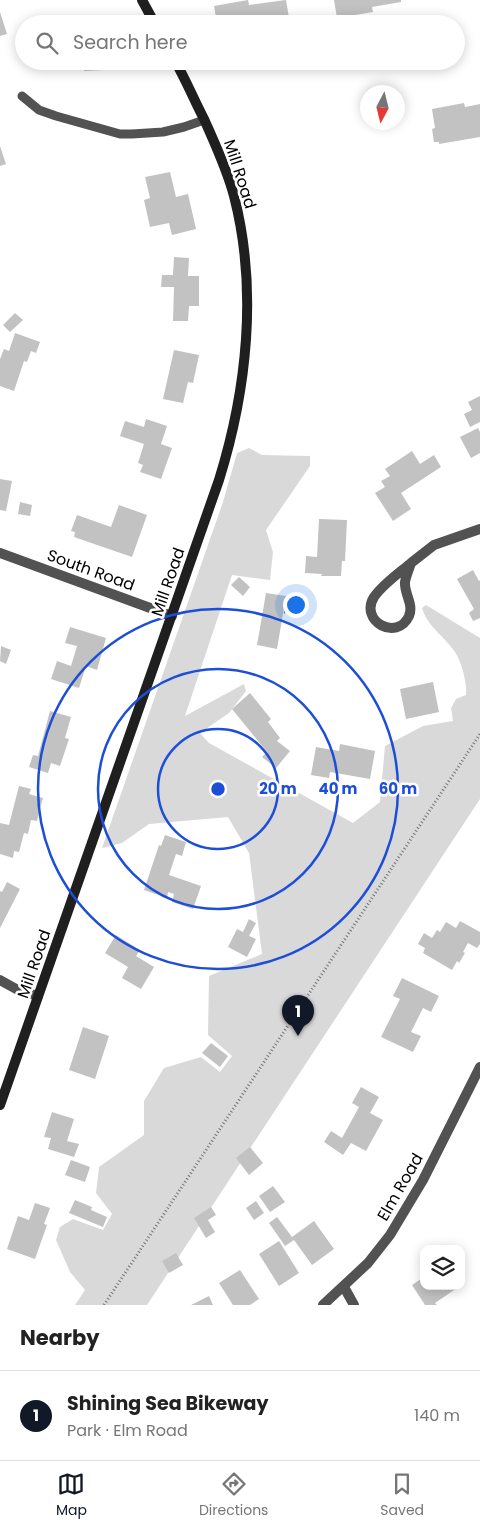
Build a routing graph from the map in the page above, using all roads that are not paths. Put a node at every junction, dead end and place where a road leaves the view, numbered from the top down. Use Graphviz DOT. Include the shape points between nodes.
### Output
graph roads {
  1 [pos="145,1"];
  2 [pos="151,15"];
  3 [pos="179,70"];
  4 [pos="22,96"];
  5 [pos="204,120"];
  6 [pos="480,530"];
  7 [pos="0,552"];
  8 [pos="412,563"];
  9 [pos="172,616"];
  10 [pos="0,980"];
  11 [pos="38,996"];
  12 [pos="480,1067"];
  13 [pos="0,1105"];
  14 [pos="344,1287"];
  15 [pos="323,1305"];
  16 [pos="354,1305"];
  1 -- 2 [label="street"];
  3 -- 5 [label="street, Mill Road"];
  4 -- 5 [label="lane" via="40,110 120,134 163,132"];
  5 -- 9 [label="street, Mill Road" via="227,173 240,222 247,301 246,333 242,380 225,459"];
  6 -- 8 [label="street" via="434,545"];
  7 -- 9 [label="street, South Road"];
  8 -- 8 [label="street" via="372,602 370,608 379,625 398,627 408,618 411,611 405,581"];
  9 -- 11 [label="street, Mill Road"];
  10 -- 11 [label="street"];
  11 -- 13 [label="street, Mill Road"];
  12 -- 14 [label="street, Elm Road" via="423,1180 390,1235"];
  14 -- 15 [label="street, Elm Road"];
  14 -- 16 [label="street"];
}
